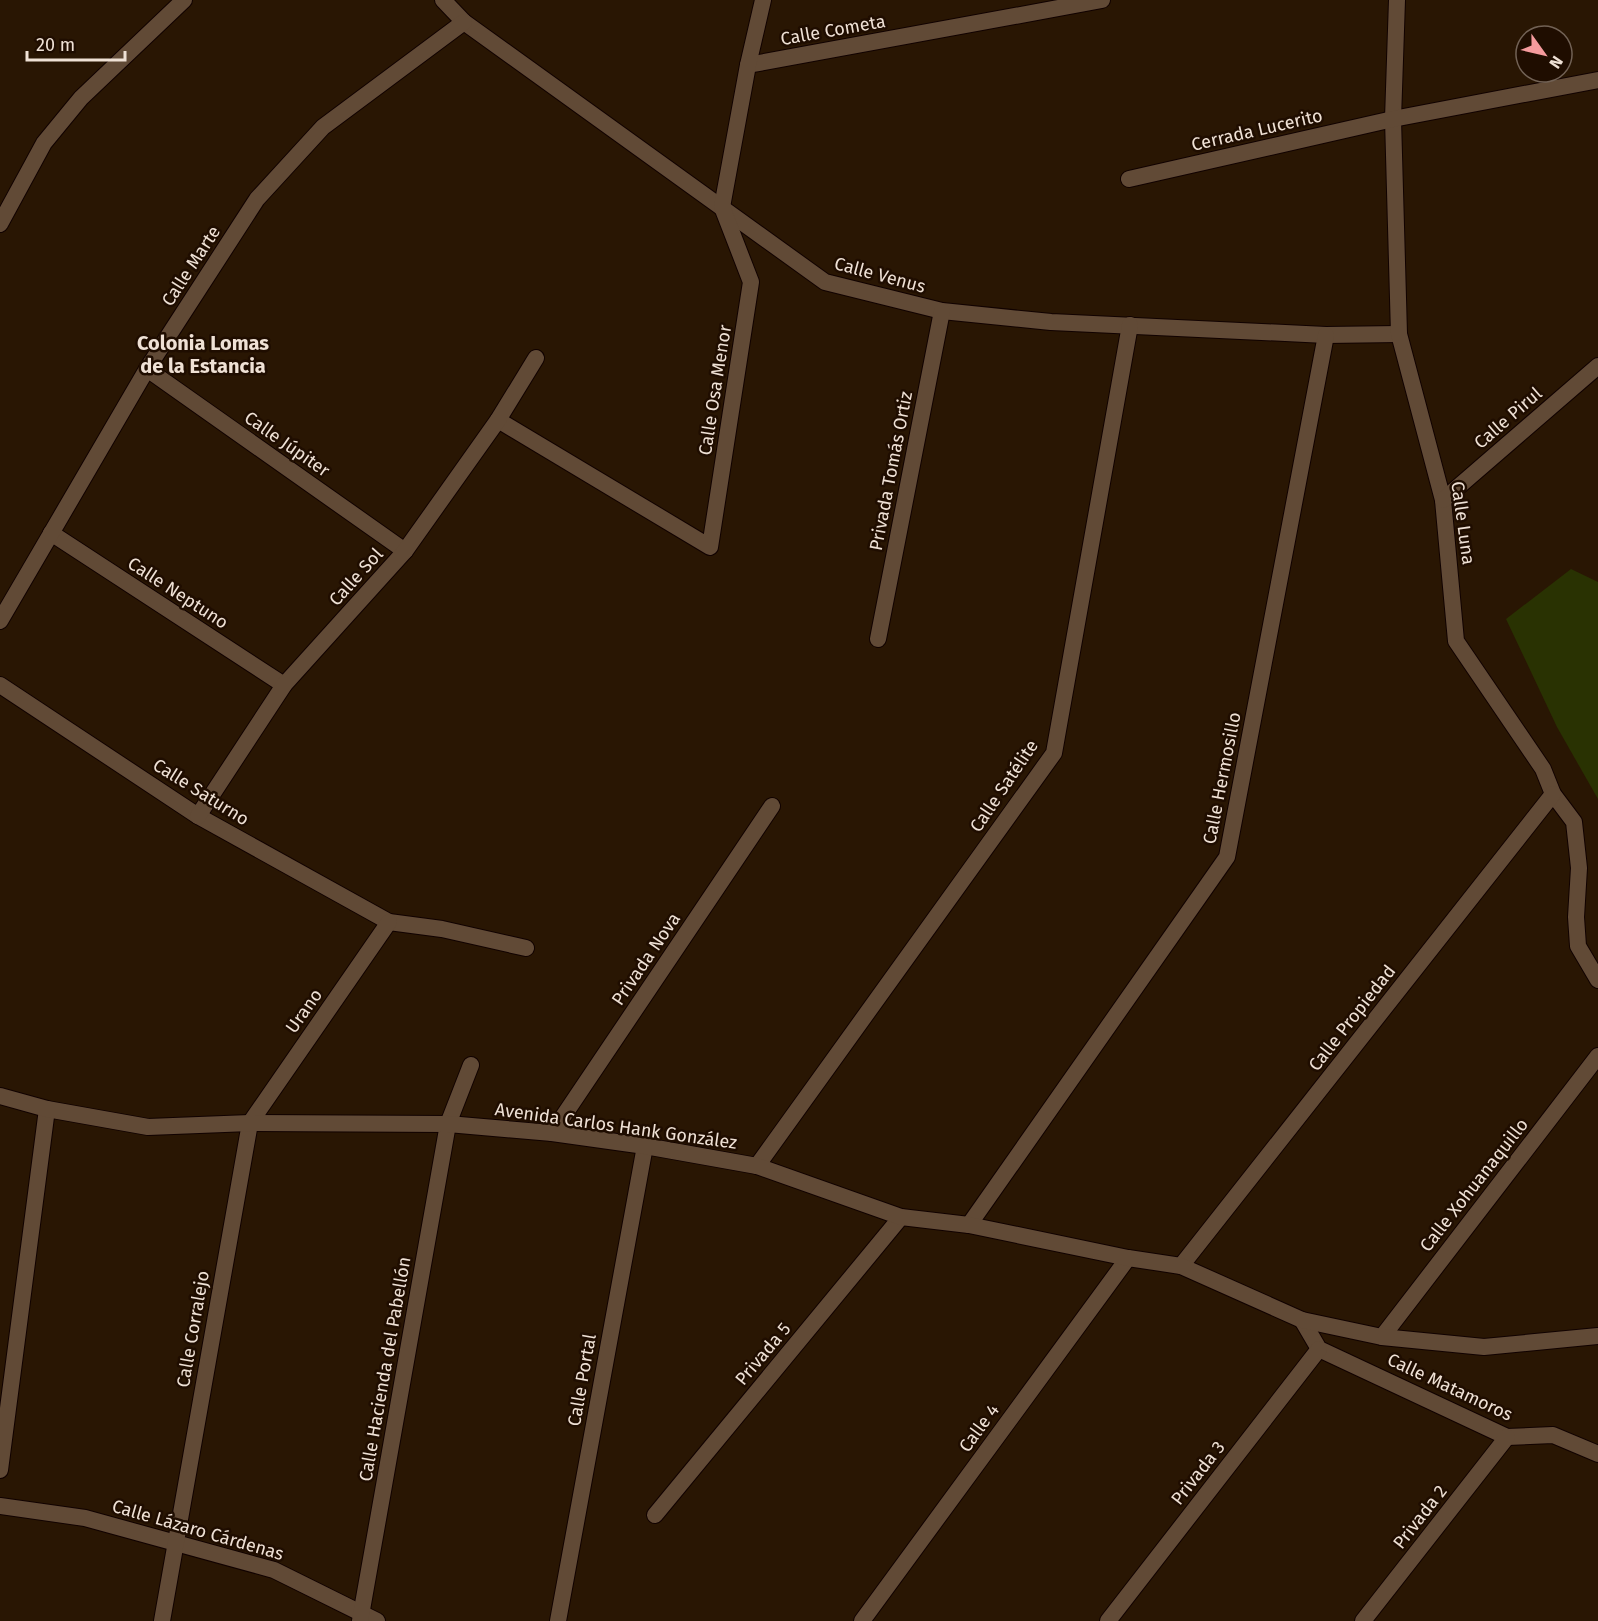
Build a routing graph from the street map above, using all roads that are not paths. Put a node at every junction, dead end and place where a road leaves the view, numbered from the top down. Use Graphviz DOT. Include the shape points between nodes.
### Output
graph roads {
  1 [pos="184,0"];
  2 [pos="443,0"];
  3 [pos="763,0"];
  4 [pos="1102,0"];
  5 [pos="1397,0"];
  6 [pos="464,22"];
  7 [pos="748,65"];
  8 [pos="1598,80"];
  9 [pos="1393,119"];
  10 [pos="1129,179"];
  11 [pos="722,207"];
  12 [pos="0,224"];
  13 [pos="942,311"];
  14 [pos="1130,325"];
  15 [pos="1399,334"];
  16 [pos="1326,335"];
  17 [pos="536,358"];
  18 [pos="1598,366"];
  19 [pos="147,369"];
  20 [pos="498,420"];
  21 [pos="1443,500"];
  22 [pos="51,533"];
  23 [pos="405,551"];
  24 [pos="0,621"];
  25 [pos="878,639"];
  26 [pos="0,685"];
  27 [pos="284,685"];
  28 [pos="1554,794"];
  29 [pos="772,806"];
  30 [pos="198,816"];
  31 [pos="389,922"];
  32 [pos="526,948"];
  33 [pos="1598,980"];
  34 [pos="1598,1056"];
  35 [pos="471,1065"];
  36 [pos="0,1096"];
  37 [pos="47,1109"];
  38 [pos="250,1123"];
  39 [pos="448,1124"];
  40 [pos="552,1133"];
  41 [pos="645,1146"];
  42 [pos="757,1166"];
  43 [pos="901,1217"];
  44 [pos="969,1225"];
  45 [pos="1128,1258"];
  46 [pos="1181,1266"];
  47 [pos="1302,1320"];
  48 [pos="1382,1337"];
  49 [pos="1596,1337"];
  50 [pos="1319,1348"];
  51 [pos="1507,1437"];
  52 [pos="1598,1454"];
  53 [pos="0,1470"];
  54 [pos="0,1506"];
  55 [pos="655,1515"];
  56 [pos="174,1542"];
  57 [pos="361,1617"];
  58 [pos="162,1621"];
  59 [pos="377,1621"];
  60 [pos="558,1621"];
  61 [pos="862,1621"];
  62 [pos="1108,1621"];
  63 [pos="1363,1621"];
  1 -- 12 [label="street" via="81,98 44,143"];
  2 -- 6 [label="street, Calle Venus"];
  3 -- 7 [label="street"];
  4 -- 7 [label="street, Calle Cometa"];
  5 -- 9 [label="street, Calle Luna"];
  6 -- 11 [label="street, Calle Venus"];
  6 -- 19 [label="street, Calle Marte" via="323,127 257,199"];
  7 -- 11 [label="street"];
  8 -- 9 [label="street, Cerrada Lucerito"];
  9 -- 10 [label="street, Cerrada Lucerito"];
  9 -- 15 [label="street, Calle Luna"];
  11 -- 13 [label="street, Calle Venus" via="825,282"];
  11 -- 20 [label="street, Calle Osa Menor" via="751,282 710,547"];
  13 -- 14 [label="street, Calle Venus"];
  13 -- 25 [label="street, Privada Tomás Ortiz"];
  14 -- 16 [label="street, Calle Venus"];
  14 -- 42 [label="street, Calle Satélite" via="1054,753"];
  15 -- 16 [label="street, Calle Venus"];
  15 -- 21 [label="street, Calle Luna"];
  16 -- 44 [label="street, Calle Hermosillo" via="1227,857"];
  17 -- 20 [label="street, Calle Sol"];
  18 -- 21 [label="street, Calle Pirul"];
  19 -- 22 [label="street, Calle Marte"];
  19 -- 23 [label="street, Calle Júpiter"];
  20 -- 23 [label="street, Calle Sol"];
  21 -- 28 [label="street, Calle Luna" via="1456,641 1543,769"];
  22 -- 24 [label="street, Calle Marte"];
  22 -- 27 [label="street, Calle Neptuno"];
  23 -- 27 [label="street, Calle Sol"];
  26 -- 30 [label="street, Calle Saturno"];
  27 -- 30 [label="street, Calle Sol"];
  28 -- 33 [label="street, Calle Luna" via="1574,822 1579,868 1578,946"];
  28 -- 46 [label="street, Calle Propiedad"];
  29 -- 40 [label="street, Privada Nova"];
  30 -- 31 [label="street, Calle Saturno"];
  31 -- 32 [label="street" via="442,929"];
  31 -- 38 [label="street, Urano"];
  34 -- 48 [label="street, Calle Xohuanaquillo"];
  35 -- 39 [label="street, Calle Hacienda del Pabellón"];
  36 -- 37 [label="street, Avenida Carlos Hank González"];
  37 -- 38 [label="street, Avenida Carlos Hank González" via="148,1127"];
  37 -- 53 [label="street"];
  38 -- 39 [label="street, Avenida Carlos Hank González"];
  38 -- 56 [label="street, Calle Corralejo"];
  39 -- 40 [label="street, Avenida Carlos Hank González"];
  39 -- 57 [label="street, Calle Hacienda del Pabellón"];
  40 -- 41 [label="street, Avenida Carlos Hank González"];
  41 -- 42 [label="street, Avenida Carlos Hank González"];
  41 -- 60 [label="street, Calle Portal"];
  42 -- 43 [label="street, Avenida Carlos Hank González"];
  43 -- 44 [label="street, Avenida Carlos Hank González"];
  43 -- 55 [label="street, Privada 5"];
  44 -- 45 [label="street, Avenida Carlos Hank González"];
  45 -- 46 [label="street, Avenida Carlos Hank González"];
  45 -- 61 [label="street, Calle 4"];
  46 -- 47 [label="street, Avenida Carlos Hank González"];
  47 -- 48 [label="street, Avenida Carlos Hank González"];
  47 -- 50 [label="street"];
  48 -- 49 [label="street, Avenida Carlos Hank González" via="1484,1347"];
  50 -- 51 [label="street, Calle Matamoros"];
  50 -- 62 [label="street, Privada 3"];
  51 -- 52 [label="street, Calle Matamoros" via="1553,1435"];
  51 -- 63 [label="street, Privada 2"];
  54 -- 56 [label="street, Calle Lázaro Cárdenas" via="85,1518"];
  56 -- 57 [label="street, Calle Lázaro Cárdenas" via="274,1570"];
  56 -- 58 [label="street, Calle Corralejo"];
  57 -- 59 [label="street, Calle Lázaro Cárdenas"];
}
